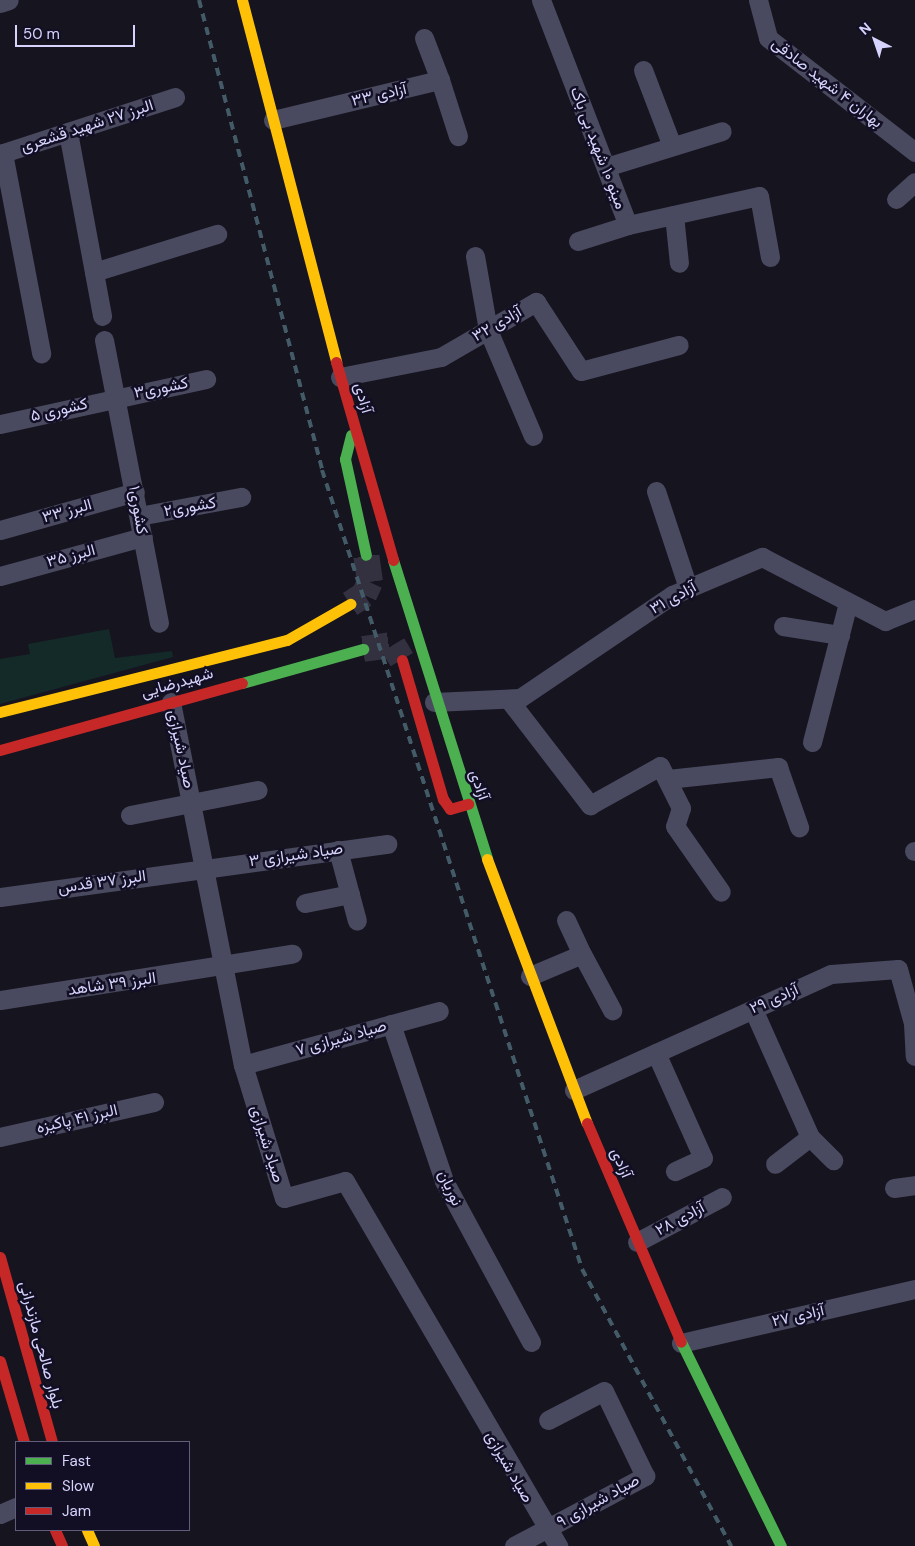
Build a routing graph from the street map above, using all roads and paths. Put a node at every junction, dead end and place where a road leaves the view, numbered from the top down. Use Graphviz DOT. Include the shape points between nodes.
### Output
graph roads {
  1 [pos="9,0"];
  2 [pos="242,0"];
  3 [pos="541,0"];
  4 [pos="758,0"];
  5 [pos="0,3"];
  6 [pos="424,38"];
  7 [pos="643,70"];
  8 [pos="440,80"];
  9 [pos="174,97"];
  10 [pos="273,120"];
  11 [pos="722,131"];
  12 [pos="68,132"];
  13 [pos="458,136"];
  14 [pos="672,146"];
  15 [pos="915,152"];
  16 [pos="2,154"];
  17 [pos="606,167"];
  18 [pos="915,182"];
  19 [pos="896,199"];
  20 [pos="674,215"];
  21 [pos="628,225"];
  22 [pos="216,234"];
  23 [pos="578,241"];
  24 [pos="474,256"];
  25 [pos="770,257"];
  26 [pos="679,263"];
  27 [pos="94,272"];
  28 [pos="102,316"];
  29 [pos="488,330"];
  30 [pos="104,340"];
  31 [pos="679,345"];
  32 [pos="41,353"];
  33 [pos="340,377"];
  34 [pos="206,380"];
  35 [pos="117,396"];
  36 [pos="0,424"];
  37 [pos="354,424"];
  38 [pos="533,436"];
  39 [pos="656,491"];
  40 [pos="135,492"];
  41 [pos="242,497"];
  42 [pos="139,516"];
  43 [pos="0,530"];
  44 [pos="143,537"];
  45 [pos="366,555"];
  46 [pos="0,576"];
  47 [pos="688,588"];
  48 [pos="848,603"];
  49 [pos="350,604"];
  50 [pos="915,609"];
  51 [pos="159,623"];
  52 [pos="783,626"];
  53 [pos="840,635"];
  54 [pos="363,649"];
  55 [pos="291,653"];
  56 [pos="402,660"];
  57 [pos="509,700"];
  58 [pos="171,702"];
  59 [pos="434,702"];
  60 [pos="0,712"];
  61 [pos="812,742"];
  62 [pos="0,750"];
  63 [pos="668,779"];
  64 [pos="258,790"];
  65 [pos="192,804"];
  66 [pos="468,804"];
  67 [pos="130,815"];
  68 [pos="799,827"];
  69 [pos="387,844"];
  70 [pos="338,850"];
  71 [pos="205,868"];
  72 [pos="721,892"];
  73 [pos="350,894"];
  74 [pos="0,897"];
  75 [pos="305,904"];
  76 [pos="566,920"];
  77 [pos="357,921"];
  78 [pos="292,954"];
  79 [pos="582,954"];
  80 [pos="223,968"];
  81 [pos="530,976"];
  82 [pos="0,1000"];
  83 [pos="753,1009"];
  84 [pos="439,1010"];
  85 [pos="612,1010"];
  86 [pos="391,1024"];
  87 [pos="656,1053"];
  88 [pos="915,1056"];
  89 [pos="243,1065"];
  90 [pos="574,1090"];
  91 [pos="154,1102"];
  92 [pos="0,1137"];
  93 [pos="810,1138"];
  94 [pos="833,1160"];
  95 [pos="775,1164"];
  96 [pos="675,1171"];
  97 [pos="915,1185"];
  98 [pos="894,1188"];
  99 [pos="722,1197"];
  100 [pos="637,1242"];
  101 [pos="0,1257"];
  102 [pos="915,1289"];
  103 [pos="531,1342"];
  104 [pos="680,1343"];
  105 [pos="0,1360"];
  106 [pos="4,1393"];
  107 [pos="548,1420"];
  108 [pos="24,1441"];
  109 [pos="52,1441"];
  110 [pos="15,1507"];
  111 [pos="0,1514"];
  112 [pos="545,1530"];
  113 [pos="55,1531"];
  114 [pos="87,1531"];
  115 [pos="62,1546"];
  116 [pos="94,1546"];
  117 [pos="514,1546"];
  118 [pos="558,1546"];
  119 [pos="781,1546"];
  1 -- 5 [label="street"];
  2 -- 10 [label="main road, آزادی"];
  3 -- 17 [label="street, مینو ۱۰ شهید بی باک"];
  4 -- 15 [label="street, بهاران ۴ شهید صادقی" via="768,38"];
  6 -- 8 [label="street"];
  7 -- 14 [label="street"];
  8 -- 10 [label="street, آزادی ۳۳"];
  8 -- 13 [label="street"];
  9 -- 12 [label="street, البرز ۲۷ شهید قشعری"];
  10 -- 33 [label="main road, آزادی"];
  11 -- 14 [label="street"];
  12 -- 16 [label="street, البرز ۲۷ شهید قشعری"];
  12 -- 27 [label="street"];
  14 -- 17 [label="street"];
  16 -- 32 [label="street"];
  17 -- 21 [label="street, مینو ۱۰ شهید بی باک"];
  18 -- 19 [label="street"];
  20 -- 21 [label="street, مینو ۱۰ شهید بی باک"];
  20 -- 25 [label="street, مینو ۱۰ شهید بی باک" via="759,196"];
  20 -- 26 [label="street"];
  21 -- 23 [label="street"];
  22 -- 27 [label="street"];
  24 -- 29 [label="street"];
  27 -- 28 [label="street"];
  29 -- 31 [label="street, آزادی ۳۲" via="536,302 581,371"];
  29 -- 33 [label="street, آزادی ۳۲" via="441,357"];
  29 -- 38 [label="street"];
  30 -- 35 [label="street, کشوری۱"];
  33 -- 37 [label="main road, آزادی"];
  34 -- 35 [label="street, کشوری۳"];
  35 -- 36 [label="street, کشوری ۵"];
  35 -- 40 [label="street, کشوری۱"];
  37 -- 45 [label="main road" via="345,459"];
  37 -- 59 [label="main road, آزادی"];
  39 -- 47 [label="street"];
  40 -- 42 [label="street, کشوری۱"];
  40 -- 43 [label="street, البرز ۳۳"];
  41 -- 42 [label="street, کشوری۲"];
  42 -- 44 [label="street, کشوری۱"];
  44 -- 46 [label="street, البرز ۳۵"];
  44 -- 51 [label="street, کشوری۱"];
  47 -- 48 [label="street, آزادی ۳۱" via="762,558"];
  47 -- 57 [label="street, آزادی ۳۱" via="520,698"];
  48 -- 50 [label="street, آزادی ۳۱" via="885,621"];
  48 -- 53 [label="street"];
  49 -- 55 [label="main road, شهیدرضایی"];
  52 -- 53 [label="street"];
  53 -- 61 [label="street"];
  54 -- 55 [label="main road, شهیدرضایی"];
  55 -- 58 [label="main road, شهیدرضایی"];
  55 -- 60 [label="main road, شهیدرضایی"];
  56 -- 66 [label="main road" via="444,799 450,808"];
  57 -- 59 [label="street, آزادی ۳۱"];
  57 -- 63 [label="street" via="590,805 660,766"];
  58 -- 62 [label="main road, شهیدرضایی"];
  58 -- 65 [label="street, صیاد شیرازی"];
  59 -- 66 [label="main road, آزادی"];
  63 -- 68 [label="street" via="778,767"];
  63 -- 72 [label="street" via="681,808 675,826"];
  64 -- 65 [label="street"];
  65 -- 67 [label="street"];
  65 -- 71 [label="street, صیاد شیرازی"];
  66 -- 81 [label="main road, آزادی"];
  69 -- 70 [label="street, صیاد شیرازی ۳"];
  70 -- 71 [label="street, صیاد شیرازی ۳"];
  70 -- 73 [label="street"];
  71 -- 74 [label="street, البرز ۳۷ قدس"];
  71 -- 80 [label="street, صیاد شیرازی"];
  73 -- 75 [label="street"];
  73 -- 77 [label="street"];
  76 -- 79 [label="street"];
  78 -- 80 [label="street, البرز ۳۹ شاهد"];
  79 -- 81 [label="street"];
  79 -- 85 [label="street"];
  80 -- 82 [label="street, البرز ۳۹ شاهد"];
  80 -- 89 [label="street, صیاد شیرازی"];
  81 -- 90 [label="main road, آزادی"];
  83 -- 87 [label="street, آزادی ۲۹"];
  83 -- 88 [label="street, آزادی ۲۹" via="830,974 898,969 913,1023"];
  83 -- 93 [label="street"];
  84 -- 86 [label="street, صیاد شیرازی ۷"];
  86 -- 89 [label="street, صیاد شیرازی ۷"];
  86 -- 103 [label="street, نوریان" via="444,1181"];
  87 -- 90 [label="street, آزادی ۲۹"];
  87 -- 96 [label="street" via="703,1158"];
  89 -- 112 [label="street, صیاد شیرازی" via="284,1198 345,1181"];
  90 -- 100 [label="main road, آزادی"];
  91 -- 92 [label="street, البرز ۴۱ پاکیزه"];
  93 -- 94 [label="street"];
  93 -- 95 [label="street"];
  97 -- 98 [label="street"];
  99 -- 100 [label="street, آزادی ۲۸"];
  100 -- 104 [label="main road, آزادی"];
  101 -- 109 [label="main road, بلوار صالحی مازندرانی"];
  102 -- 104 [label="street, آزادی ۲۷"];
  104 -- 119 [label="main road, آزادی"];
  105 -- 106 [label="main road"];
  106 -- 108 [label="main road"];
  107 -- 112 [label="street, صیاد شیرازی ۹" via="604,1391 645,1476"];
  110 -- 111 [label="street"];
  112 -- 117 [label="street"];
  112 -- 118 [label="street, صیاد شیرازی"];
  113 -- 115 [label="main road"];
  114 -- 116 [label="main road"];
}
